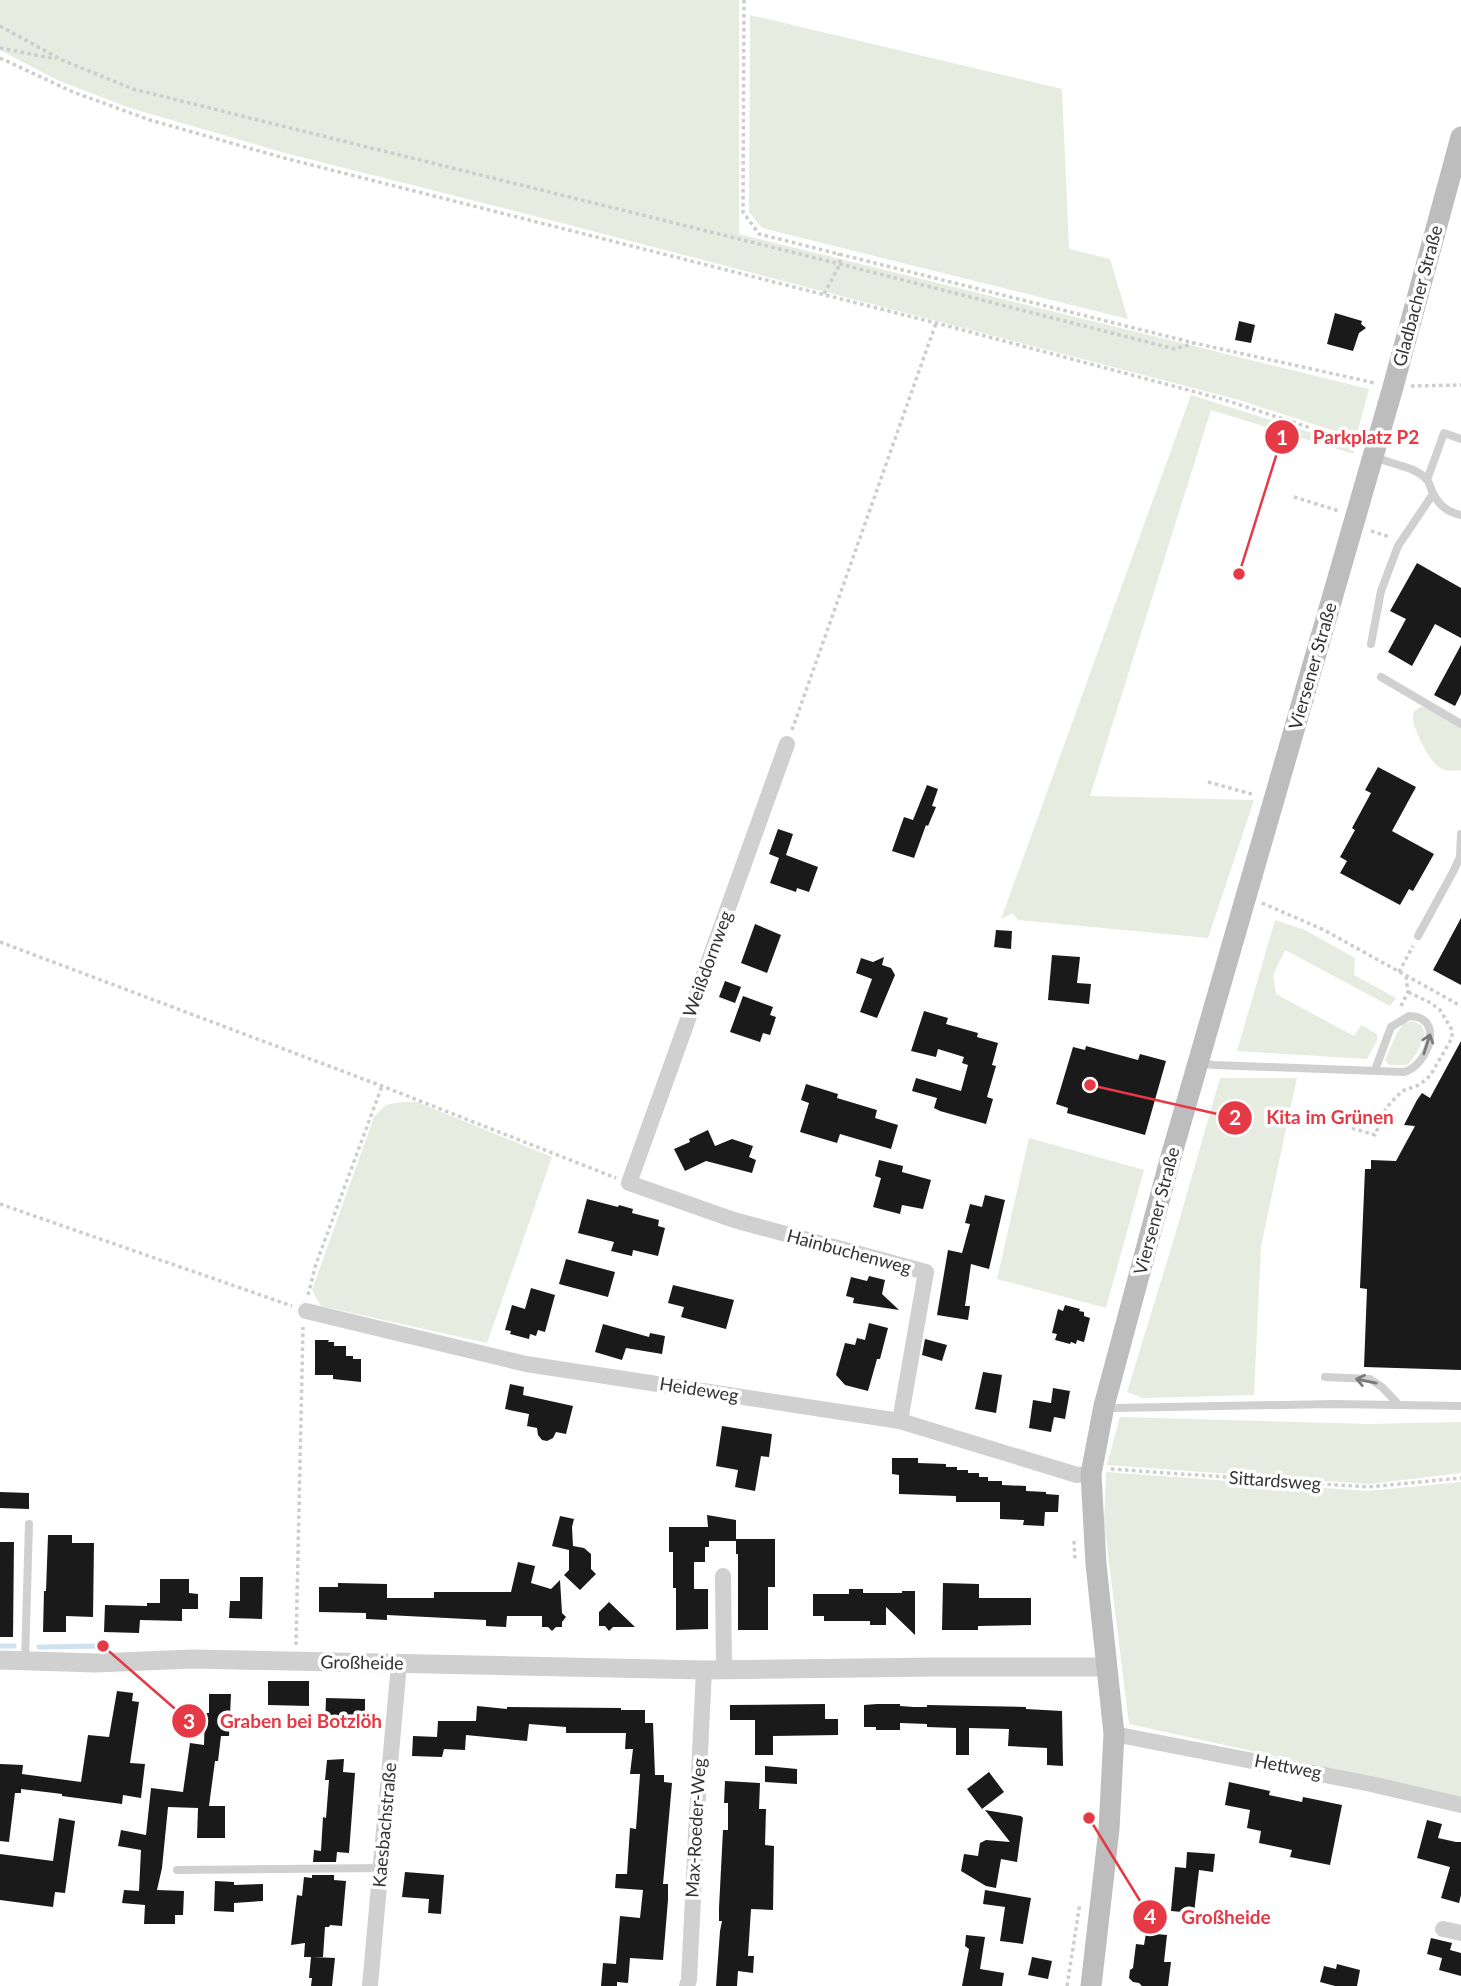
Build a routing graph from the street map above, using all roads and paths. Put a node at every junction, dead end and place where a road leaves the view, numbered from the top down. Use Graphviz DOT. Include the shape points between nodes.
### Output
graph roads {
  1 [pos="744,0"];
  2 [pos="0,26"];
  3 [pos="0,48"];
  4 [pos="0,58"];
  5 [pos="62,60"];
  6 [pos="1461,137"];
  7 [pos="839,253"];
  8 [pos="840,264"];
  9 [pos="824,295"];
  10 [pos="936,323"];
  11 [pos="1194,343"];
  12 [pos="1461,385"];
  13 [pos="1393,387"];
  14 [pos="1461,439"];
  15 [pos="1373,456"];
  16 [pos="1427,480"];
  17 [pos="1433,494"];
  18 [pos="1294,497"];
  19 [pos="1343,512"];
  20 [pos="1461,515"];
  21 [pos="1366,530"];
  22 [pos="1402,540"];
  23 [pos="1371,644"];
  24 [pos="1381,677"];
  25 [pos="1461,724"];
  26 [pos="787,744"];
  27 [pos="1208,782"];
  28 [pos="1277,791"];
  29 [pos="1461,834"];
  30 [pos="1246,897"];
  31 [pos="1418,936"];
  32 [pos="0,942"];
  33 [pos="1399,972"];
  34 [pos="1406,976"];
  35 [pos="1461,1006"];
  36 [pos="1391,1027"];
  37 [pos="1198,1063"];
  38 [pos="1375,1070"];
  39 [pos="382,1086"];
  40 [pos="629,1183"];
  41 [pos="0,1204"];
  42 [pos="306,1311"];
  43 [pos="1325,1377"];
  44 [pos="1399,1405"];
  45 [pos="1104,1406"];
  46 [pos="1461,1406"];
  47 [pos="900,1422"];
  48 [pos="1091,1474"];
  49 [pos="1461,1478"];
  50 [pos="29,1524"];
  51 [pos="723,1576"];
  52 [pos="0,1660"];
  53 [pos="25,1661"];
  54 [pos="296,1661"];
  55 [pos="400,1664"];
  56 [pos="1106,1667"];
  57 [pos="724,1670"];
  58 [pos="704,1671"];
  59 [pos="1114,1734"];
  60 [pos="1461,1805"];
  61 [pos="380,1868"];
  62 [pos="177,1870"];
  63 [pos="1443,1929"];
  64 [pos="1461,1933"];
  65 [pos="370,1986"];
  66 [pos="687,1986"];
  67 [pos="1091,1986"];
  1 -- 7 [label="path" via="743,212 760,234"];
  2 -- 5 [label="path"];
  3 -- 5 [label="path"];
  4 -- 9 [label="path" via="73,92 150,120 297,162"];
  5 -- 8 [label="path" via="133,89"];
  6 -- 13 [label="main road, Gladbacher Straße"];
  7 -- 8 [label="path"];
  7 -- 11 [label="path"];
  8 -- 9 [label="path"];
  8 -- 11 [label="path" via="1175,349"];
  9 -- 10 [label="path"];
  10 -- 15 [label="path" via="1222,399 1361,444"];
  10 -- 26 [label="path"];
  11 -- 13 [label="path"];
  12 -- 13 [label="path"];
  13 -- 15 [label="main road, Gladbacher Straße"];
  14 -- 16 [label="lane" via="1444,433"];
  15 -- 16 [label="lane"];
  15 -- 28 [label="main road, Viersener Straße"];
  16 -- 17 [label="lane"];
  17 -- 20 [label="lane" via="1442,508"];
  17 -- 22 [label="lane"];
  18 -- 19 [label="path"];
  21 -- 22 [label="path"];
  22 -- 23 [label="lane" via="1381,591"];
  24 -- 25 [label="lane"];
  26 -- 40 [label="street, Weißdornweg"];
  27 -- 28 [label="path" via="1262,797"];
  28 -- 30 [label="main road, Viersener Straße"];
  29 -- 31 [label="lane" via="1457,865"];
  30 -- 33 [label="path" via="1324,930"];
  30 -- 37 [label="main road, Viersener Straße"];
  31 -- 33 [label="path"];
  32 -- 39 [label="path"];
  33 -- 34 [label="path"];
  34 -- 35 [label="path"];
  34 -- 36 [label="path" via="1408,992"];
  36 -- 38 [label="lane"];
  38 -- 36 [label="lane, one-way" via="1410,1071 1429,1043 1430,1028 1420,1017 1405,1017"];
  37 -- 38 [label="lane"];
  37 -- 45 [label="main road, Viersener Straße"];
  39 -- 40 [label="path"];
  39 -- 42 [label="path" via="316,1264"];
  40 -- 47 [label="street, Hainbuchenweg" via="734,1220 926,1272"];
  41 -- 42 [label="path"];
  42 -- 47 [label="street, Heideweg" via="526,1364"];
  42 -- 54 [label="path"];
  44 -- 43 [label="lane, one-way" via="1376,1381"];
  44 -- 45 [label="lane"];
  44 -- 46 [label="lane"];
  45 -- 48 [label="main road, Viersener Straße"];
  47 -- 48 [label="street, Heideweg" via="1077,1475"];
  48 -- 49 [label="path, Sittardsweg" via="1104,1468 1368,1488"];
  48 -- 56 [label="main road, Viersener Straße"];
  50 -- 53 [label="lane"];
  51 -- 57 [label="street"];
  52 -- 53 [label="street, Großheide"];
  53 -- 54 [label="street, Großheide"];
  54 -- 55 [label="street, Großheide"];
  55 -- 58 [label="street, Großheide"];
  55 -- 61 [label="street, Kaesbachstraße"];
  56 -- 57 [label="street, Großheide"];
  56 -- 59 [label="main road, Viersener Straße"];
  57 -- 58 [label="street, Großheide"];
  58 -- 66 [label="street, Max-Roeder-Weg"];
  59 -- 60 [label="street, Hettweg"];
  59 -- 67 [label="main road, Viersener Straße"];
  61 -- 62 [label="lane"];
  61 -- 65 [label="street, Kaesbachstraße"];
  63 -- 64 [label="street"];
}
